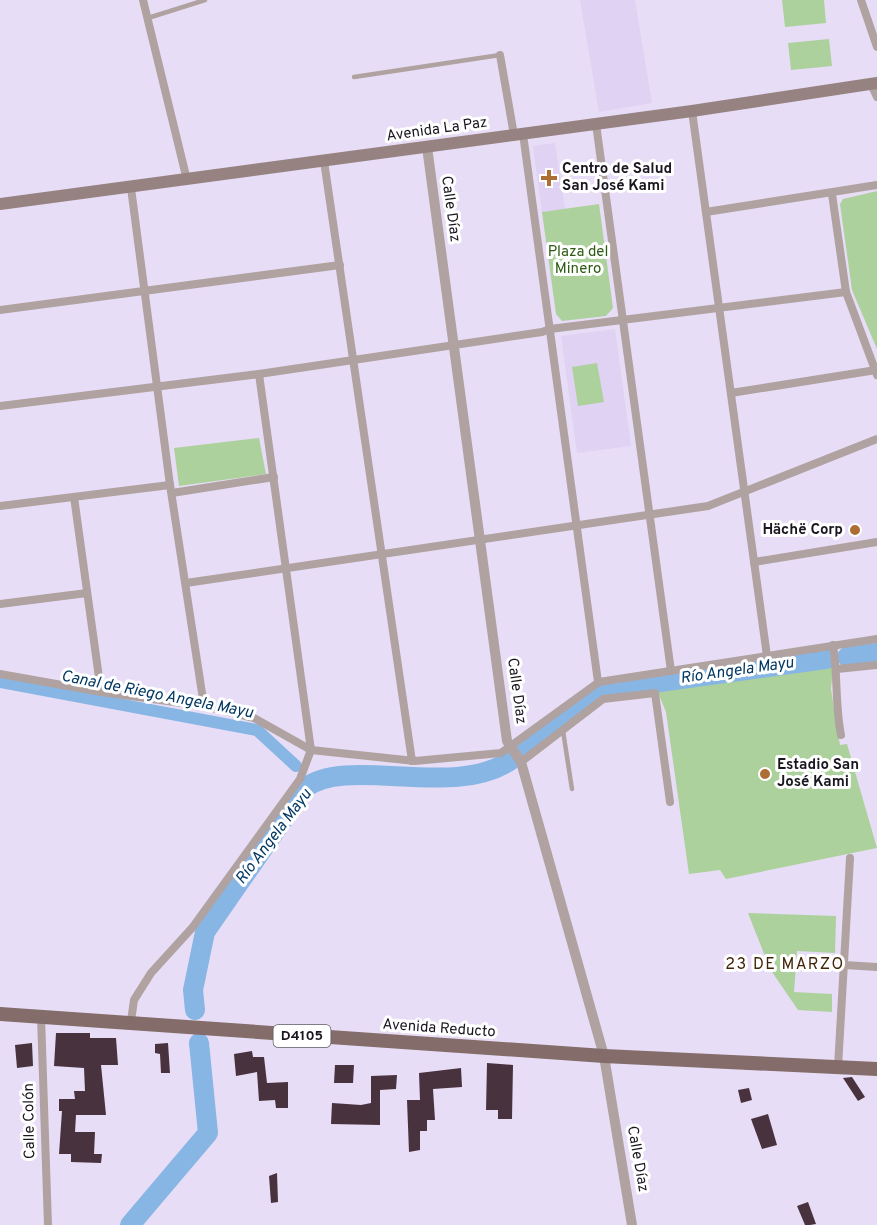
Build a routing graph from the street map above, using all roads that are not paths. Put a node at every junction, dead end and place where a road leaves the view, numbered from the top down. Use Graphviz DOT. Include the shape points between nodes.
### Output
graph roads {
  1 [pos="143,0"];
  2 [pos="205,0"];
  3 [pos="861,0"];
  4 [pos="148,18"];
  5 [pos="877,47"];
  6 [pos="500,55"];
  7 [pos="354,77"];
  8 [pos="874,84"];
  9 [pos="877,97"];
  10 [pos="692,111"];
  11 [pos="596,124"];
  12 [pos="519,134"];
  13 [pos="427,147"];
  14 [pos="324,161"];
  15 [pos="187,180"];
  16 [pos="877,185"];
  17 [pos="131,188"];
  18 [pos="832,194"];
  19 [pos="0,204"];
  20 [pos="706,212"];
  21 [pos="340,265"];
  22 [pos="145,290"];
  23 [pos="846,292"];
  24 [pos="719,309"];
  25 [pos="0,310"];
  26 [pos="623,320"];
  27 [pos="550,329"];
  28 [pos="453,345"];
  29 [pos="353,359"];
  30 [pos="876,373"];
  31 [pos="259,374"];
  32 [pos="158,387"];
  33 [pos="731,393"];
  34 [pos="0,406"];
  35 [pos="877,439"];
  36 [pos="274,477"];
  37 [pos="171,489"];
  38 [pos="744,492"];
  39 [pos="74,497"];
  40 [pos="0,506"];
  41 [pos="650,516"];
  42 [pos="577,527"];
  43 [pos="480,541"];
  44 [pos="877,543"];
  45 [pos="382,555"];
  46 [pos="754,562"];
  47 [pos="286,568"];
  48 [pos="186,583"];
  49 [pos="87,593"];
  50 [pos="0,604"];
  51 [pos="877,639"];
  52 [pos="833,645"];
  53 [pos="767,656"];
  54 [pos="877,665"];
  55 [pos="837,669"];
  56 [pos="671,671"];
  57 [pos="0,674"];
  58 [pos="598,682"];
  59 [pos="101,692"];
  60 [pos="204,706"];
  61 [pos="563,731"];
  62 [pos="841,735"];
  63 [pos="513,747"];
  64 [pos="311,750"];
  65 [pos="412,761"];
  66 [pos="521,762"];
  67 [pos="572,789"];
  68 [pos="670,802"];
  69 [pos="850,858"];
  70 [pos="844,965"];
  71 [pos="877,967"];
  72 [pos="0,1014"];
  73 [pos="41,1017"];
  74 [pos="131,1021"];
  75 [pos="604,1056"];
  76 [pos="838,1067"];
  77 [pos="877,1069"];
  78 [pos="48,1225"];
  79 [pos="632,1225"];
  1 -- 4 [label="street"];
  2 -- 4 [label="lane"];
  3 -- 5 [label="street"];
  4 -- 15 [label="street"];
  6 -- 7 [label="lane"];
  6 -- 12 [label="street"];
  8 -- 9 [label="street"];
  8 -- 10 [label="main road, Avenida La Paz"];
  10 -- 11 [label="main road, Avenida La Paz"];
  10 -- 20 [label="street"];
  11 -- 12 [label="main road, Avenida La Paz"];
  11 -- 26 [label="street"];
  12 -- 13 [label="main road, Avenida La Paz"];
  12 -- 27 [label="street"];
  13 -- 14 [label="main road, Avenida La Paz"];
  13 -- 28 [label="street, Calle Díaz"];
  14 -- 15 [label="main road, Avenida La Paz"];
  14 -- 21 [label="street"];
  15 -- 17 [label="main road, Avenida La Paz"];
  16 -- 18 [label="street"];
  17 -- 19 [label="main road, Avenida La Paz"];
  17 -- 22 [label="street"];
  18 -- 20 [label="street"];
  18 -- 23 [label="street"];
  20 -- 24 [label="street"];
  21 -- 22 [label="street"];
  21 -- 29 [label="street"];
  22 -- 25 [label="street"];
  22 -- 32 [label="street"];
  23 -- 24 [label="street"];
  23 -- 30 [label="street"];
  24 -- 26 [label="street"];
  24 -- 33 [label="street"];
  26 -- 27 [label="street"];
  26 -- 41 [label="street"];
  27 -- 28 [label="street"];
  27 -- 42 [label="street"];
  28 -- 29 [label="street"];
  28 -- 43 [label="street, Calle Díaz"];
  29 -- 31 [label="street"];
  29 -- 45 [label="street"];
  30 -- 33 [label="street"];
  31 -- 32 [label="street"];
  31 -- 36 [label="street"];
  32 -- 34 [label="street"];
  32 -- 37 [label="street"];
  33 -- 38 [label="street"];
  35 -- 38 [label="street"];
  36 -- 37 [label="street"];
  36 -- 47 [label="street"];
  37 -- 39 [label="street"];
  37 -- 48 [label="street"];
  38 -- 41 [label="street" via="708,506"];
  38 -- 46 [label="street"];
  39 -- 40 [label="street"];
  39 -- 49 [label="street"];
  41 -- 42 [label="street"];
  41 -- 56 [label="street"];
  42 -- 43 [label="street"];
  42 -- 58 [label="street"];
  43 -- 45 [label="street"];
  43 -- 63 [label="street, Calle Díaz" via="507,741"];
  44 -- 46 [label="street"];
  45 -- 47 [label="street"];
  45 -- 65 [label="street"];
  46 -- 53 [label="street"];
  47 -- 48 [label="street"];
  47 -- 64 [label="street"];
  48 -- 60 [label="street"];
  49 -- 50 [label="street"];
  49 -- 59 [label="street"];
  51 -- 52 [label="street"];
  52 -- 53 [label="street"];
  52 -- 55 [label="street"];
  53 -- 56 [label="street"];
  54 -- 55 [label="street"];
  55 -- 62 [label="street" via="835,709"];
  56 -- 58 [label="street"];
  57 -- 59 [label="street"];
  58 -- 63 [label="street"];
  59 -- 60 [label="street"];
  60 -- 64 [label="street" via="254,718"];
  61 -- 66 [label="street"];
  61 -- 67 [label="lane"];
  61 -- 68 [label="street" via="603,699 655,693"];
  63 -- 65 [label="street" via="501,753"];
  63 -- 66 [label="street, Calle Díaz"];
  64 -- 65 [label="street"];
  64 -- 74 [label="street" via="300,779 192,928 151,973 134,1000"];
  66 -- 75 [label="street, Calle Díaz"];
  69 -- 70 [label="street"];
  70 -- 71 [label="street"];
  70 -- 76 [label="street"];
  72 -- 73 [label="main road, Avenida Reducto / D4105"];
  73 -- 74 [label="main road, Avenida Reducto / D4105"];
  73 -- 78 [label="street, Calle Colón"];
  74 -- 75 [label="main road, Avenida Reducto / D4105"];
  75 -- 76 [label="main road, Avenida Reducto / D4105"];
  75 -- 79 [label="street, Calle Díaz"];
  76 -- 77 [label="main road, Avenida Reducto / D4105"];
}
